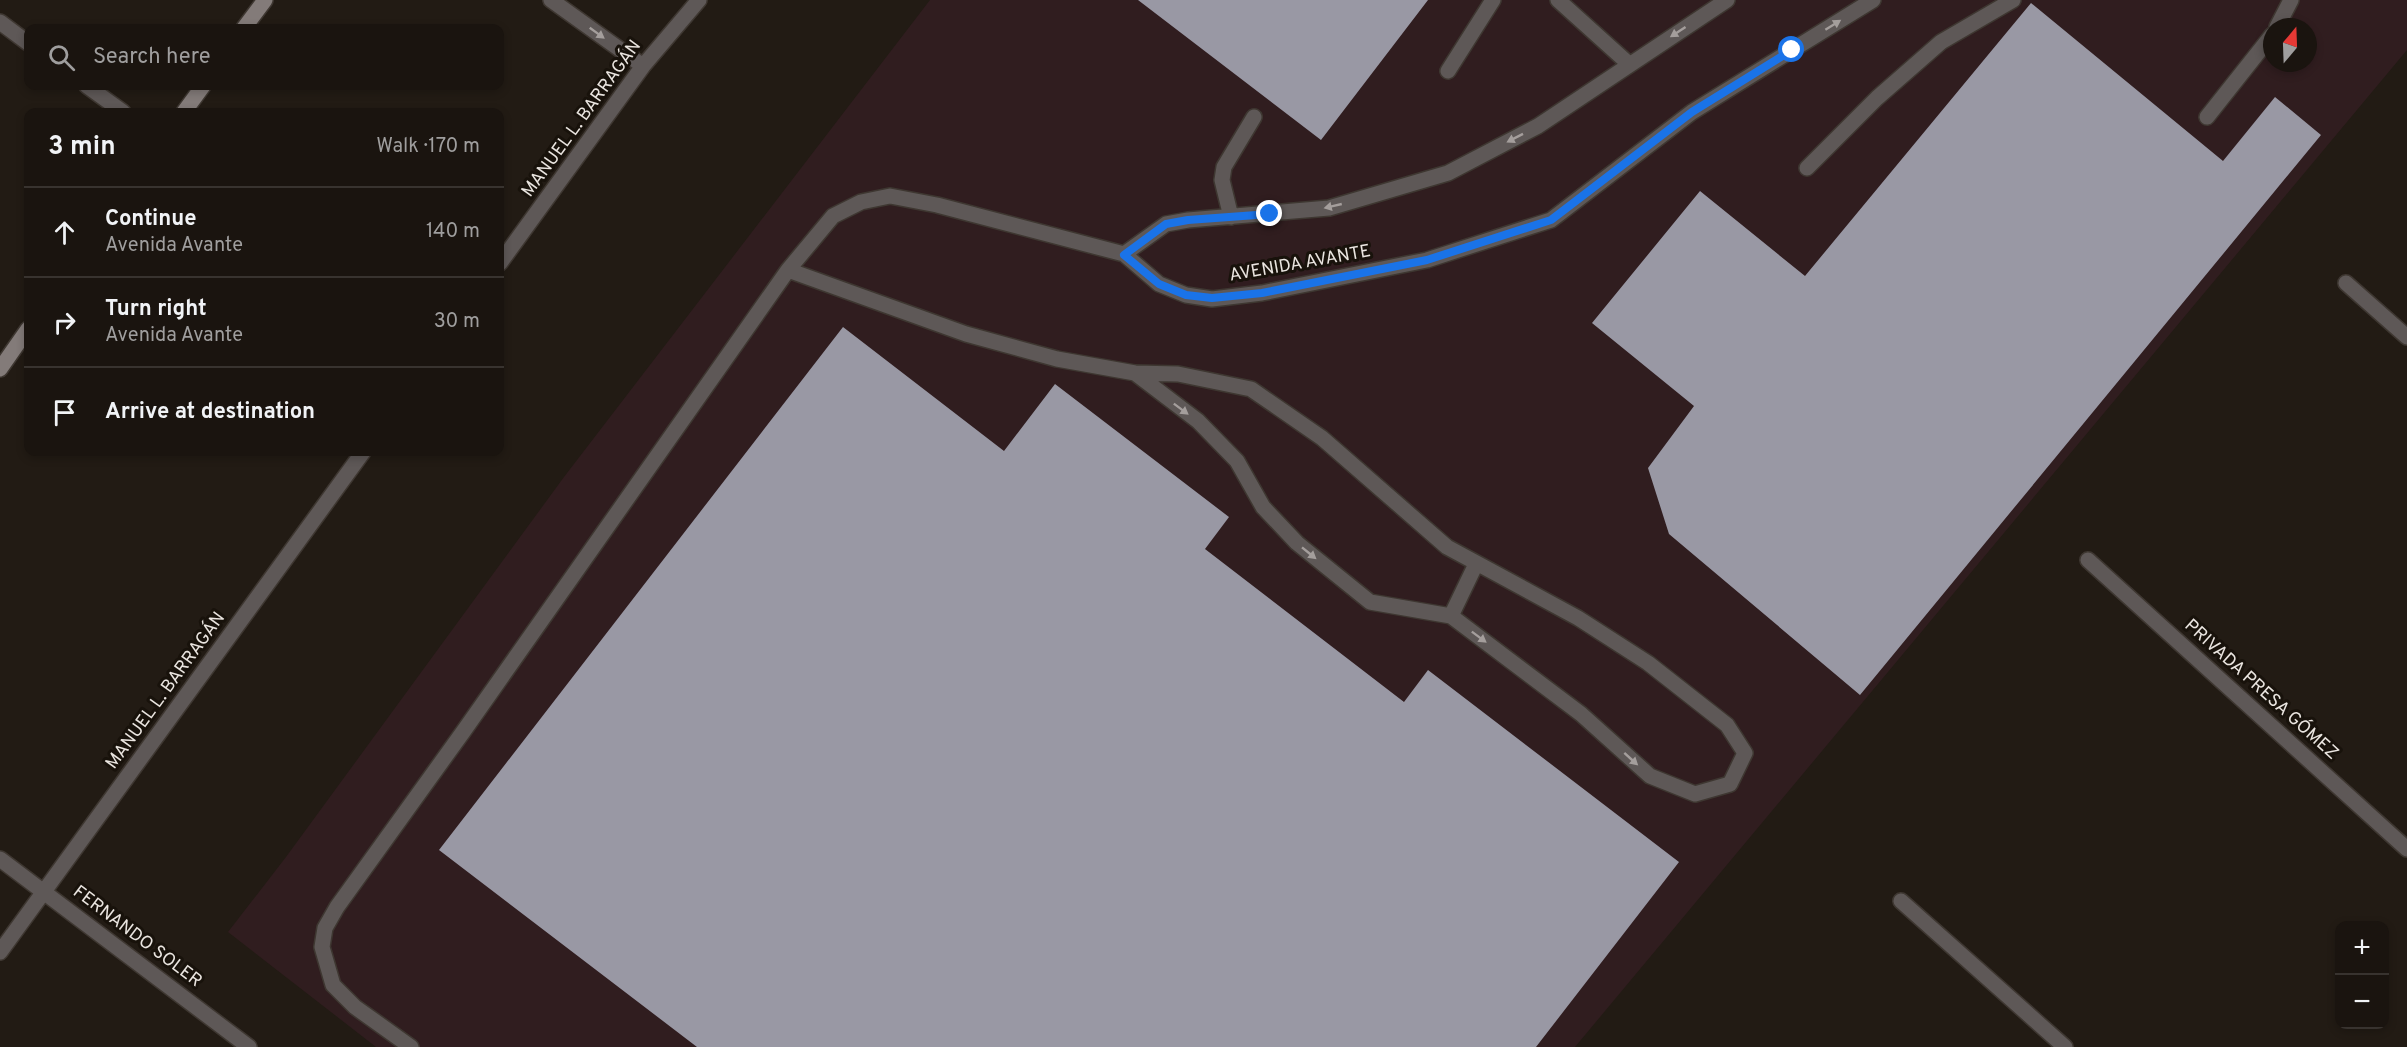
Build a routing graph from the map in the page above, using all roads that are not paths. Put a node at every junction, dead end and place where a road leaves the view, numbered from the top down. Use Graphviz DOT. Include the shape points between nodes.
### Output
graph roads {
  1 [pos="265,0"];
  2 [pos="551,0"];
  3 [pos="699,0"];
  4 [pos="1493,0"];
  5 [pos="1558,0"];
  6 [pos="1726,0"];
  7 [pos="1873,0"];
  8 [pos="2013,0"];
  9 [pos="2291,0"];
  10 [pos="2282,18"];
  11 [pos="0,22"];
  12 [pos="247,24"];
  13 [pos="24,40"];
  14 [pos="2263,46"];
  15 [pos="1629,64"];
  16 [pos="643,66"];
  17 [pos="1448,71"];
  18 [pos="93,90"];
  19 [pos="200,90"];
  20 [pos="117,108"];
  21 [pos="187,108"];
  22 [pos="1254,117"];
  23 [pos="2207,117"];
  24 [pos="1807,168"];
  25 [pos="1231,217"];
  26 [pos="1124,255"];
  27 [pos="504,258"];
  28 [pos="788,270"];
  29 [pos="2346,283"];
  30 [pos="24,335"];
  31 [pos="2407,337"];
  32 [pos="0,369"];
  33 [pos="1135,373"];
  34 [pos="360,456"];
  35 [pos="2088,560"];
  36 [pos="1476,564"];
  37 [pos="1451,616"];
  38 [pos="2407,849"];
  39 [pos="0,859"];
  40 [pos="45,891"];
  41 [pos="1901,901"];
  42 [pos="0,952"];
  43 [pos="249,1047"];
  44 [pos="411,1047"];
  45 [pos="2065,1047"];
  1 -- 12 [label="street"];
  2 -- 16 [label="street, one-way"];
  3 -- 16 [label="street, MANUEL L. BARRAGÁN"];
  4 -- 17 [label="street"];
  5 -- 15 [label="street"];
  6 -- 15 [label="street, one-way"];
  26 -- 7 [label="street, AVENIDA AVANTE, one-way" via="1159,284 1186,295 1212,298 1262,293 1427,260 1551,220 1692,112"];
  8 -- 24 [label="street" via="1941,42 1877,98"];
  9 -- 10 [label="street"];
  11 -- 13 [label="street"];
  14 -- 23 [label="street"];
  15 -- 25 [label="street, one-way" via="1538,126 1448,173 1329,208"];
  16 -- 27 [label="street, MANUEL L. BARRAGÁN"];
  18 -- 20 [label="street"];
  19 -- 21 [label="street"];
  22 -- 25 [label="street" via="1224,167 1222,180"];
  25 -- 26 [label="street" via="1166,224"];
  26 -- 28 [label="street" via="890,196 861,202 833,216"];
  28 -- 33 [label="street" via="966,334 1057,359"];
  28 -- 44 [label="street" via="337,907 326,928 322,947 333,985 355,1007"];
  29 -- 31 [label="street"];
  30 -- 32 [label="street"];
  33 -- 36 [label="street" via="1178,374 1251,389 1322,438 1447,546"];
  33 -- 37 [label="street, one-way" via="1198,421 1237,461 1263,507 1297,543 1370,602"];
  34 -- 40 [label="street, MANUEL L. BARRAGÁN"];
  35 -- 38 [label="street, PRIVADA PRESA GÓMEZ"];
  36 -- 37 [label="street"];
  37 -- 36 [label="street, one-way" via="1581,714 1650,776 1695,794 1730,784 1740,767 1745,753 1727,725 1656,670 1578,618"];
  39 -- 40 [label="street, FERNANDO SOLER"];
  40 -- 42 [label="street, MANUEL L. BARRAGÁN"];
  40 -- 43 [label="street, FERNANDO SOLER"];
  41 -- 45 [label="street"];
}
